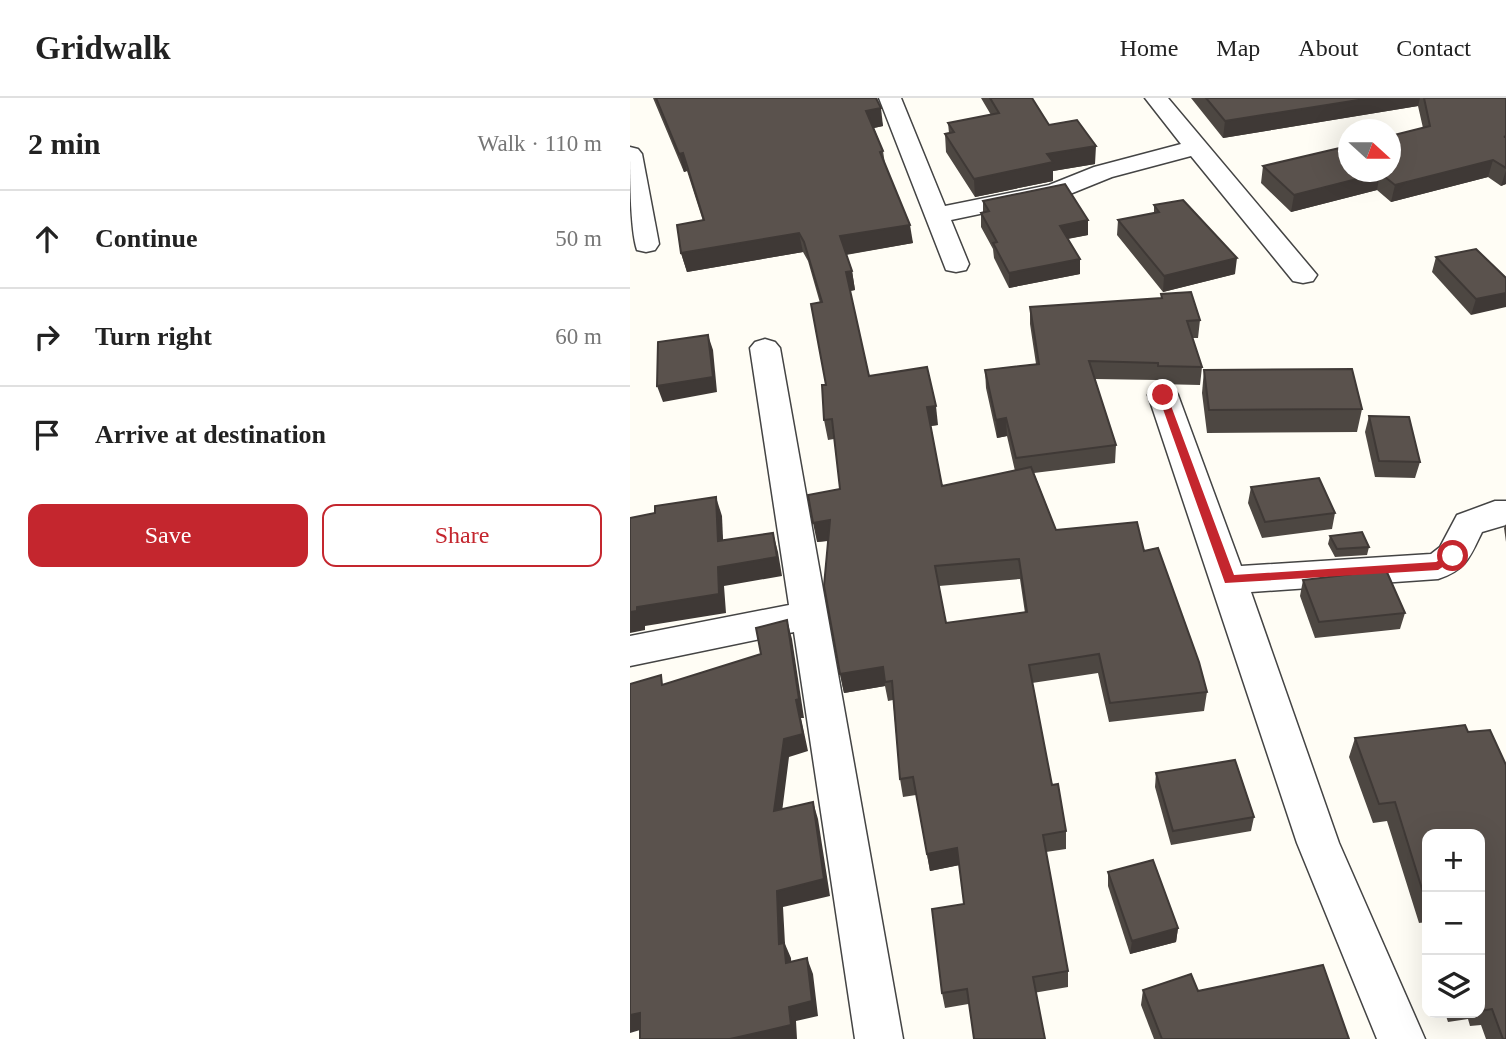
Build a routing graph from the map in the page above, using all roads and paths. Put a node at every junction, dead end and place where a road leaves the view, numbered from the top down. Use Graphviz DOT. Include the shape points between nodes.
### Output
graph roads {
  1 [pos="890,98"];
  2 [pos="1156,98"];
  3 [pos="1196,147"];
  4 [pos="630,154"];
  5 [pos="937,215"];
  6 [pos="646,244"];
  7 [pos="956,264"];
  8 [pos="1303,275"];
  9 [pos="765,348"];
  10 [pos="1163,395"];
  11 [pos="1506,513"];
  12 [pos="1230,580"];
  13 [pos="810,615"];
  14 [pos="630,651"];
  15 [pos="879,1039"];
  16 [pos="1401,1039"];
  1 -- 5 [label="street"];
  2 -- 3 [label="street"];
  3 -- 5 [label="street" via="1103,172 1056,191"];
  3 -- 8 [label="street"];
  4 -- 6 [label="street"];
  5 -- 7 [label="street"];
  9 -- 13 [label="street"];
  10 -- 12 [label="street"];
  11 -- 12 [label="street" via="1469,524 1453,556 1438,566"];
  12 -- 16 [label="street" via="1318,843"];
  13 -- 14 [label="street"];
  13 -- 15 [label="street"];
}
